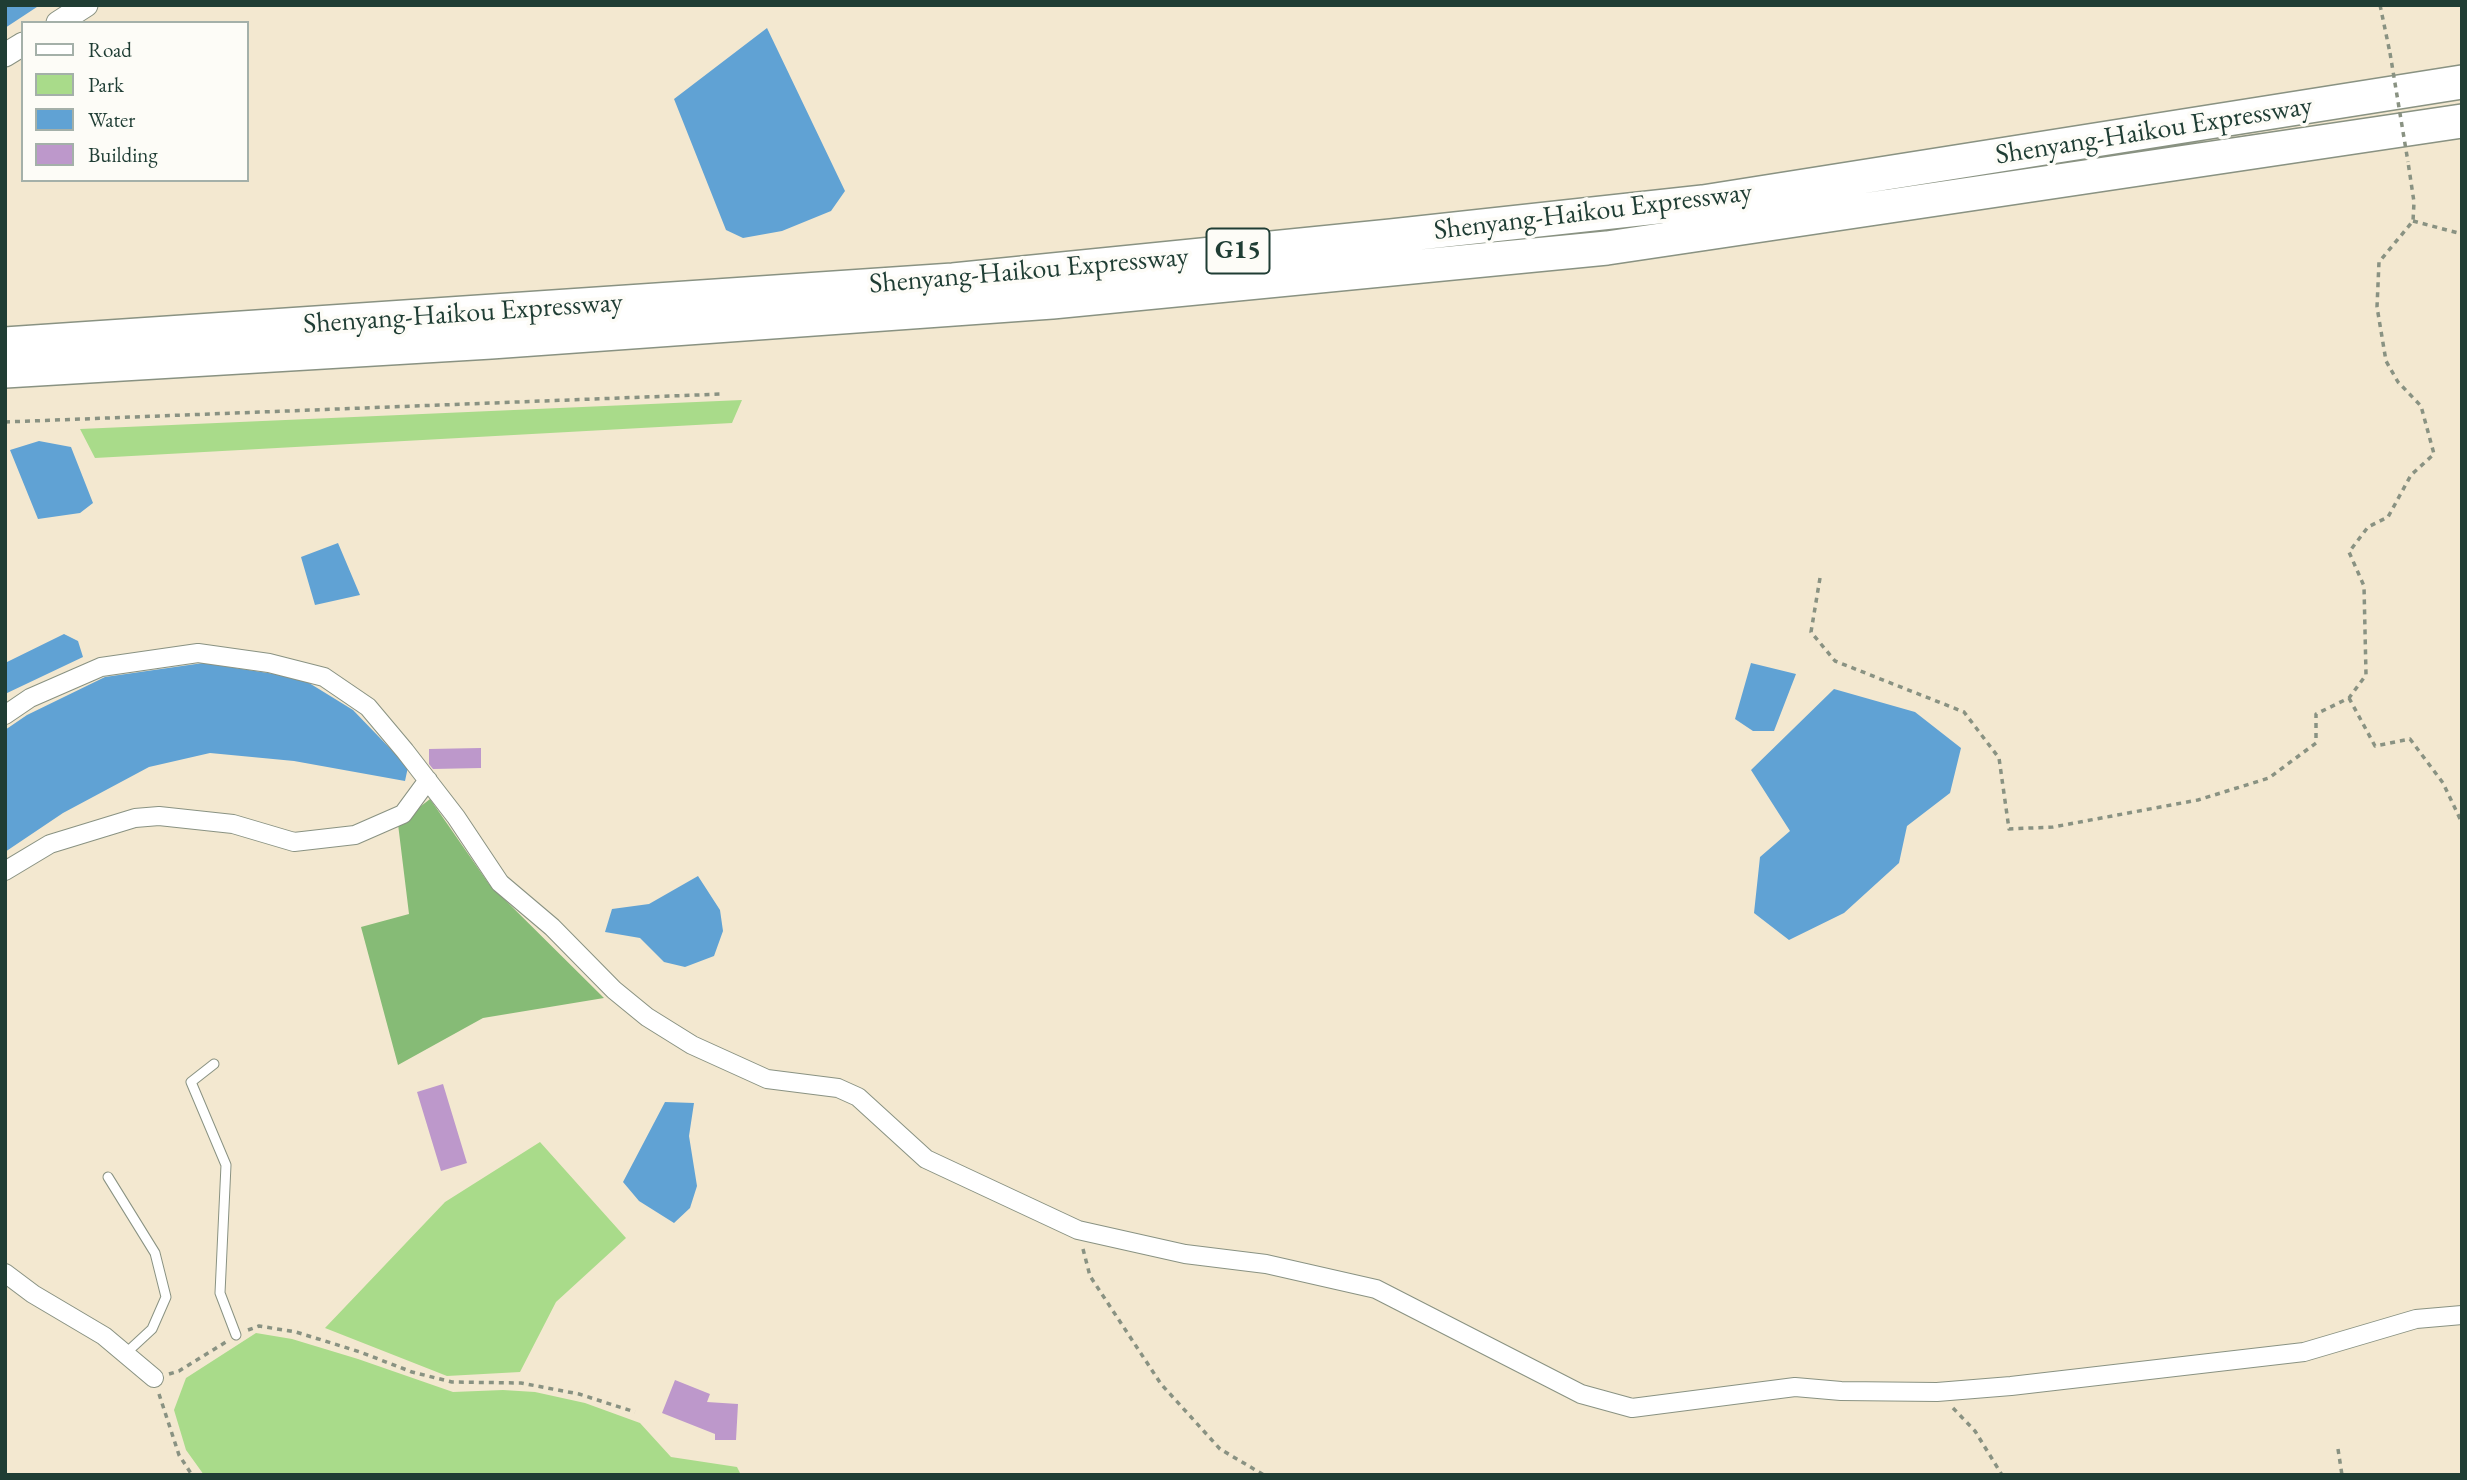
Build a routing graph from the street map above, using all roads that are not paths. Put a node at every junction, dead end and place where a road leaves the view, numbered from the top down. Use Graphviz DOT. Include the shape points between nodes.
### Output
graph roads {
  1 [pos="86,5"];
  2 [pos="61,21"];
  3 [pos="21,45"];
  4 [pos="5,55"];
  5 [pos="2462,82"];
  6 [pos="2462,121"];
  7 [pos="5,344"];
  8 [pos="5,371"];
  9 [pos="5,715"];
  10 [pos="428,780"];
  11 [pos="5,872"];
  12 [pos="214,1064"];
  13 [pos="108,1177"];
  14 [pos="5,1273"];
  15 [pos="2462,1315"];
  16 [pos="236,1335"];
  17 [pos="125,1354"];
  18 [pos="154,1378"];
  1 -- 2 [label="street"];
  3 -- 4 [label="street"];
  5 -- 7 [label="highway, Shenyang-Haikou Expressway / G15" via="1703,202 1445,230 953,280"];
  6 -- 8 [label="highway, Shenyang-Haikou Expressway / G15" via="1607,248 1052,302"];
  9 -- 10 [label="street" via="30,698 101,667 198,653 269,663 324,677 368,707"];
  10 -- 11 [label="street" via="403,814 355,835 294,842 233,824 135,818 50,844"];
  10 -- 15 [label="street" via="500,883 552,927 614,990 692,1045 767,1079 838,1088 859,1097 926,1158 1078,1230 1376,1289 1581,1394 1632,1408 1795,1387 1937,1392 2304,1352 2416,1319"];
  12 -- 16 [label="lane" via="191,1082 226,1165 220,1293"];
  13 -- 17 [label="lane" via="155,1252 166,1297 152,1329"];
  14 -- 17 [label="street"];
  17 -- 18 [label="street"];
}
